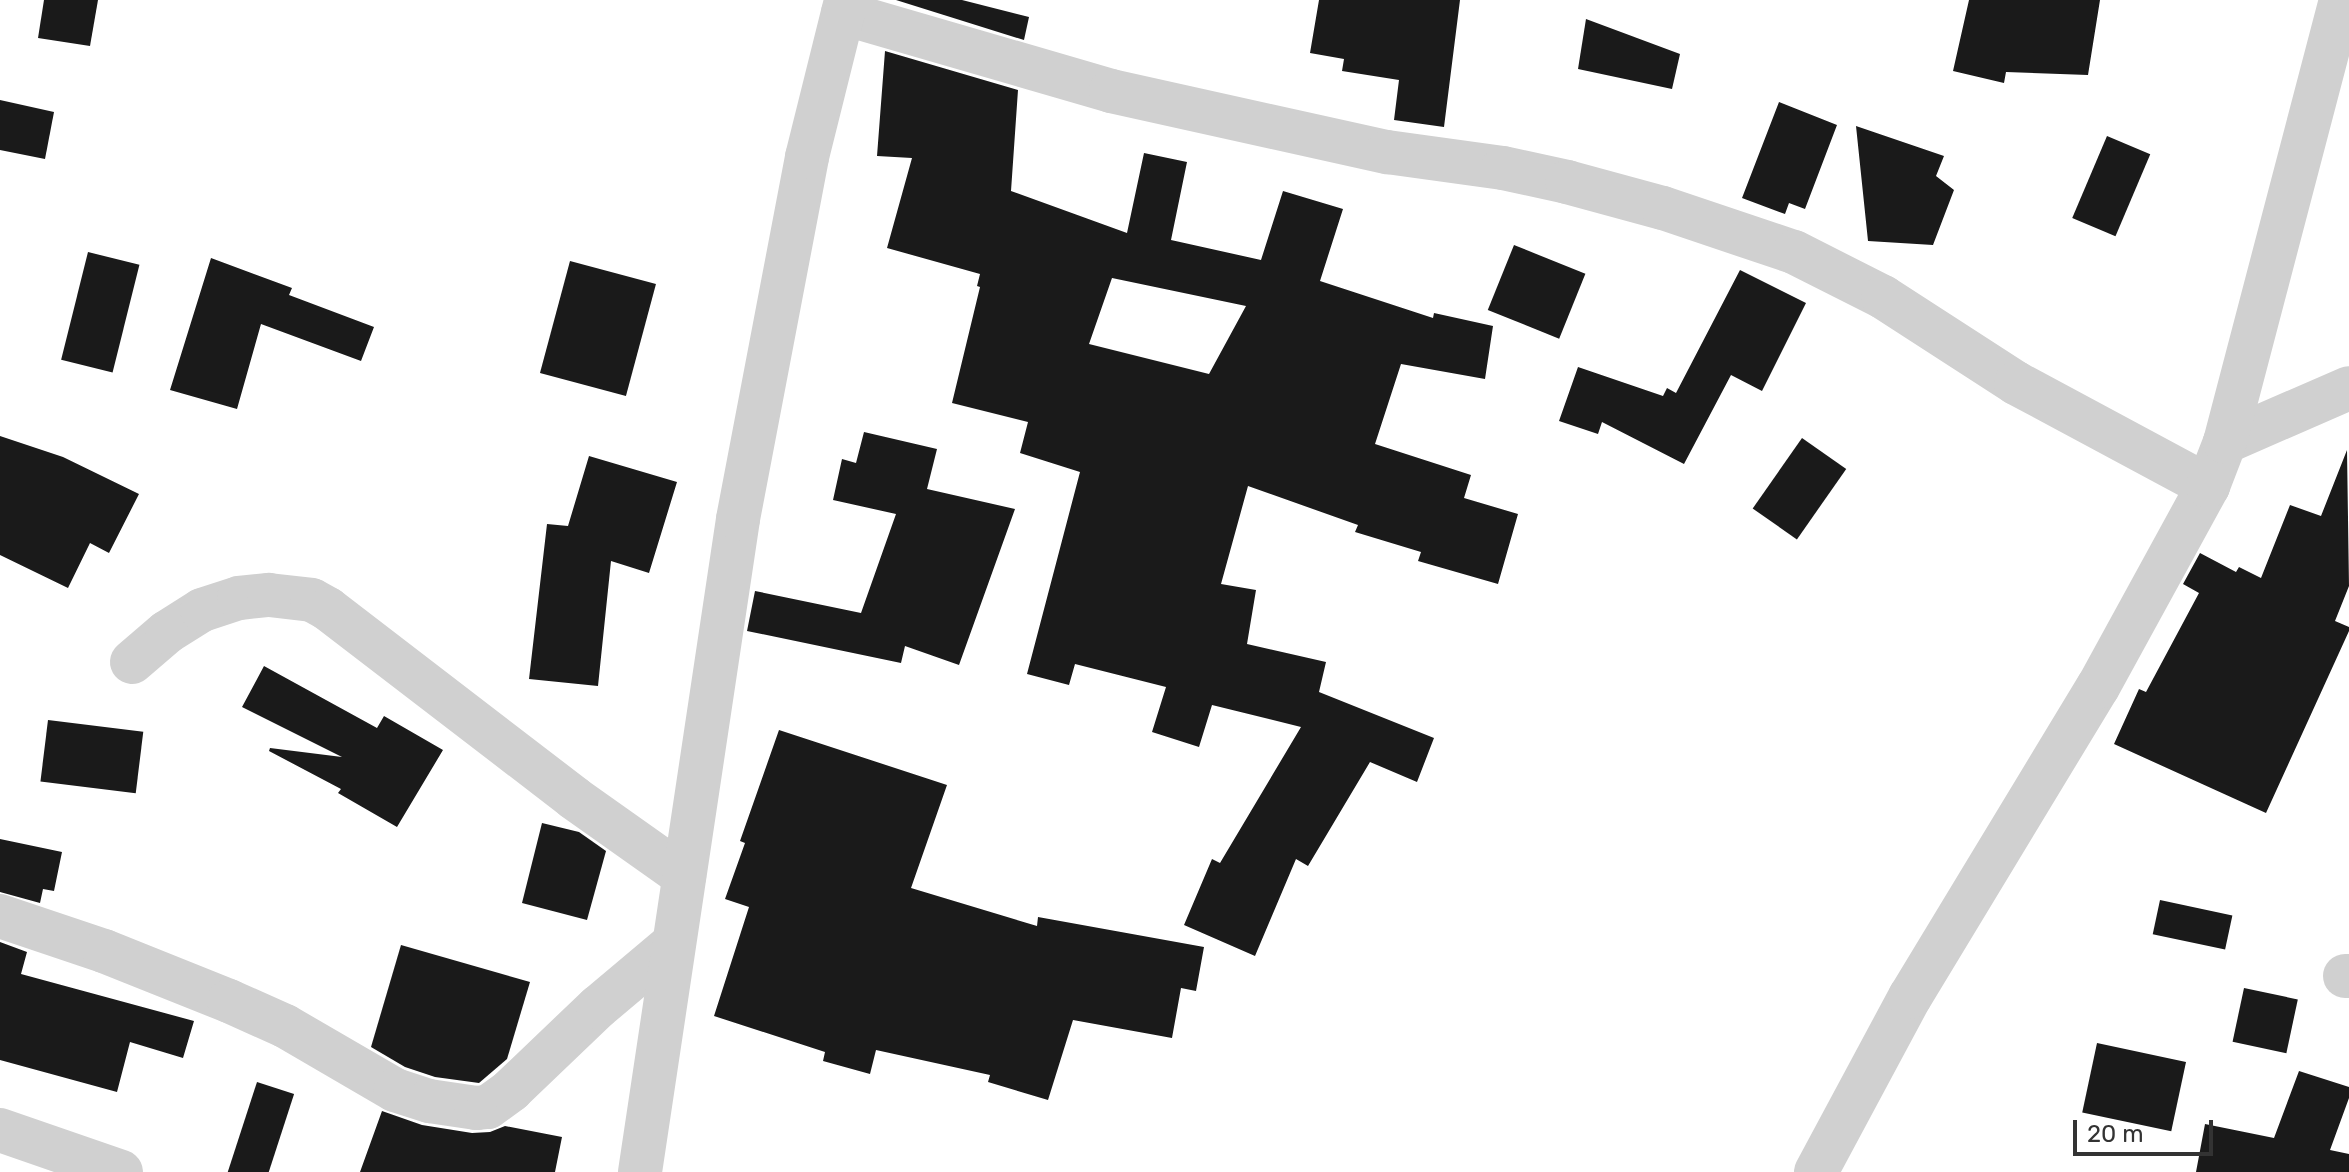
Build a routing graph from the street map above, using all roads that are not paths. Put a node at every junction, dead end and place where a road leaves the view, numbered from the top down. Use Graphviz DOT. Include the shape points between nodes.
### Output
graph roads {
  1 [pos="2341,0"];
  2 [pos="844,6"];
  3 [pos="2349,388"];
  4 [pos="2225,442"];
  5 [pos="2208,486"];
  6 [pos="132,662"];
  7 [pos="684,876"];
  8 [pos="0,916"];
  9 [pos="674,943"];
  10 [pos="0,1130"];
  11 [pos="121,1172"];
  12 [pos="640,1172"];
  13 [pos="1816,1172"];
  1 -- 4 [label="street"];
  2 -- 5 [label="street" via="1111,91 1387,152 1567,182 1794,252 1883,297 2016,383"];
  2 -- 7 [label="street" via="807,157 738,519"];
  3 -- 4 [label="street"];
  4 -- 5 [label="street"];
  5 -- 13 [label="street" via="2098,687 1910,997"];
  6 -- 7 [label="street" via="202,610 269,595 312,600"];
  7 -- 9 [label="street"];
  8 -- 9 [label="street" via="229,1001 285,1026 395,1090 476,1108 488,1107 511,1090"];
  9 -- 12 [label="street"];
  10 -- 11 [label="street"];
}
